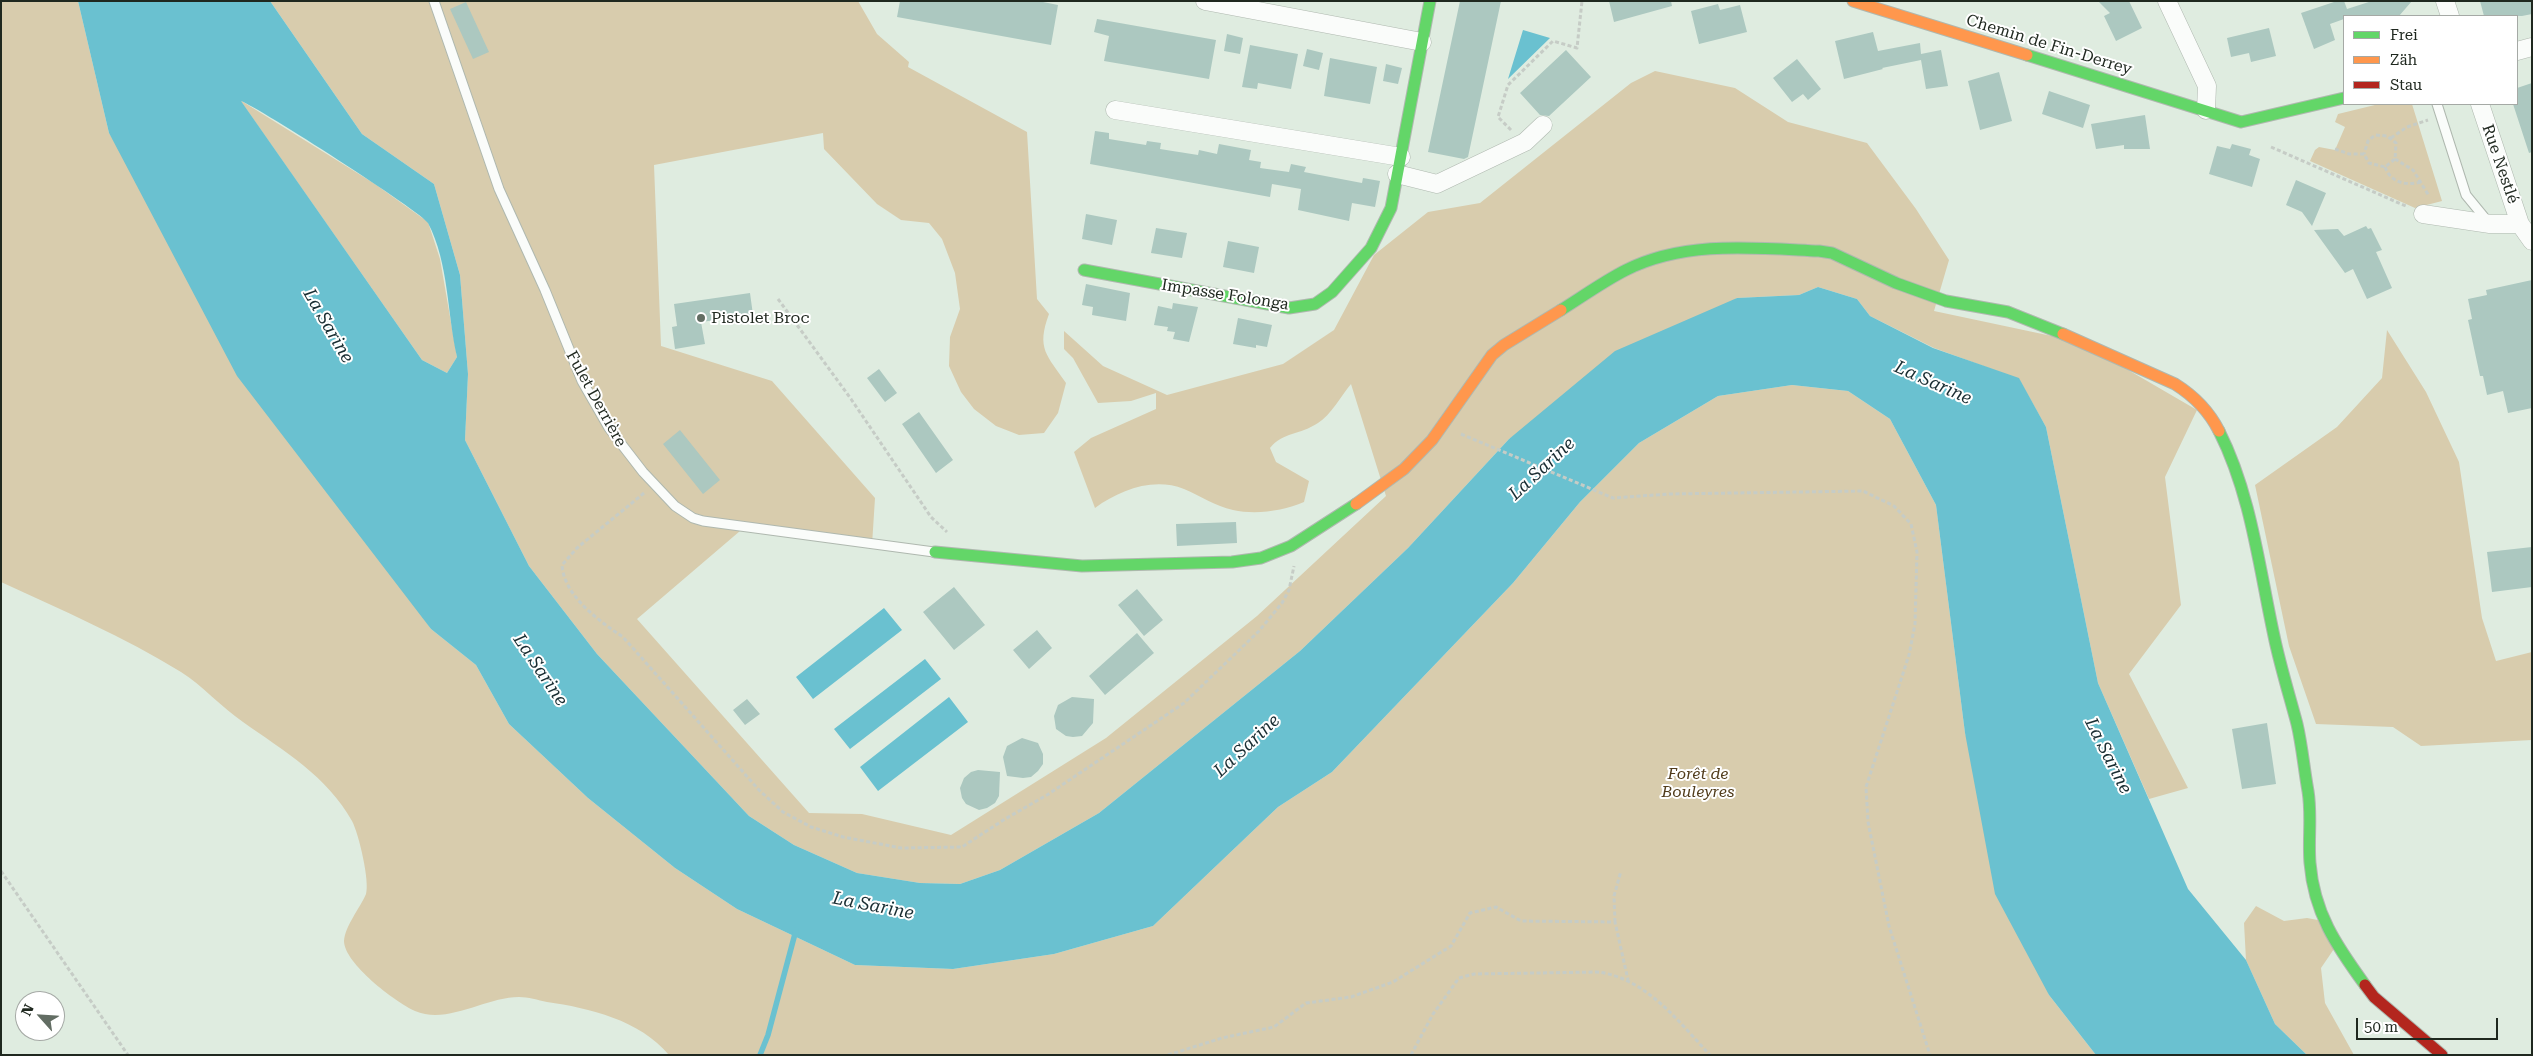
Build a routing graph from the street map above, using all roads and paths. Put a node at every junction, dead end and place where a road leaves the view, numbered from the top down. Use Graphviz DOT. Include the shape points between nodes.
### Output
graph roads {
  1 [pos="434,1"];
  2 [pos="1205,1"];
  3 [pos="1430,1"];
  4 [pos="1582,1"];
  5 [pos="1853,1"];
  6 [pos="2167,1"];
  7 [pos="2445,1"];
  8 [pos="2450,15"];
  9 [pos="1422,42"];
  10 [pos="2532,47"];
  11 [pos="2518,51"];
  12 [pos="2343,98"];
  13 [pos="2437,105"];
  14 [pos="2480,105"];
  15 [pos="1115,110"];
  16 [pos="2206,110"];
  17 [pos="2441,116"];
  18 [pos="1543,125"];
  19 [pos="2391,138"];
  20 [pos="1524,142"];
  21 [pos="2271,147"];
  22 [pos="2335,149"];
  23 [pos="2364,154"];
  24 [pos="2395,159"];
  25 [pos="1399,165"];
  26 [pos="2385,167"];
  27 [pos="2421,182"];
  28 [pos="2432,215"];
  29 [pos="2490,224"];
  30 [pos="2520,224"];
  31 [pos="2532,241"];
  32 [pos="1084,270"];
  33 [pos="778,299"];
  34 [pos="1485,444"];
  35 [pos="654,485"];
  36 [pos="952,536"];
  37 [pos="1291,546"];
  38 [pos="935,552"];
  39 [pos="1,871"];
  40 [pos="1621,871"];
  41 [pos="1615,922"];
  42 [pos="1628,980"];
  43 [pos="128,1055"];
  44 [pos="1168,1055"];
  45 [pos="1411,1055"];
  46 [pos="1710,1055"];
  47 [pos="1930,1055"];
  48 [pos="2442,1055"];
  1 -- 35 [label="lane, Fulet Derrière" via="499,189 546,290 575,365 609,428"];
  2 -- 9 [label="street"];
  3 -- 9 [label="street, Impasse Folonga"];
  4 -- 20 [label="path" via="1577,48 1554,41 1508,85 1498,117"];
  5 -- 16 [label="street, Chemin de Fin-Derrey"];
  6 -- 16 [label="street" via="2206,86"];
  7 -- 8 [label="street"];
  9 -- 25 [label="street, Impasse Folonga"];
  10 -- 11 [label="street"];
  12 -- 16 [label="street, Chemin de Fin-Derrey" via="2241,122"];
  13 -- 17 [label="lane"];
  14 -- 30 [label="street, Rue Nestlé"];
  15 -- 25 [label="street"];
  17 -- 19 [label="path" via="2407,127"];
  17 -- 29 [label="lane" via="2466,196"];
  18 -- 20 [label="street"];
  19 -- 23 [label="path" via="2375,135 2368,142"];
  19 -- 24 [label="path" via="2397,148"];
  20 -- 25 [label="street" via="1438,184"];
  21 -- 28 [label="path"];
  22 -- 23 [label="path" via="2349,154"];
  23 -- 26 [label="path" via="2369,163"];
  24 -- 26 [label="path"];
  24 -- 27 [label="path" via="2409,166"];
  25 -- 32 [label="street, Impasse Folonga" via="1391,208 1370,248 1332,292 1315,304 1289,308"];
  26 -- 27 [label="path" via="2389,175 2403,183"];
  27 -- 28 [label="path"];
  28 -- 29 [label="street"];
  29 -- 30 [label="street"];
  30 -- 31 [label="street, Rue Nestlé"];
  33 -- 36 [label="path" via="931,516"];
  34 -- 47 [label="path" via="1612,498 1863,491 1894,506 1911,524 1917,552 1915,624 1866,787 1868,822 1889,926"];
  35 -- 37 [label="path" via="577,548 562,565 563,577 574,594 600,622 623,637 759,790 783,812 811,827 843,837 901,848 962,847 1184,703 1259,632 1282,603 1294,568"];
  35 -- 38 [label="lane, Fulet Derrière" via="684,513 716,524"];
  37 -- 38 [label="street" via="1250,561 1155,565 1082,566"];
  37 -- 48 [label="street" via="1354,507 1404,469 1432,440 1481,368 1504,345 1627,269 1665,256 1722,247 1832,253 1896,283 1946,301 2008,312 2034,321 2153,373 2175,384 2201,404 2221,432 2245,498 2279,661 2304,756 2310,802 2313,888 2323,921 2336,946 2374,997"];
  39 -- 43 [label="path"];
  40 -- 41 [label="path" via="1614,896"];
  41 -- 42 [label="path"];
  41 -- 44 [label="path" via="1521,921 1496,907 1482,909 1470,913 1452,946 1393,982 1351,997 1306,1003 1274,1027 1222,1038"];
  42 -- 45 [label="path" via="1597,972 1474,974 1459,978 1433,1014"];
  42 -- 46 [label="path" via="1673,1015"];
}
